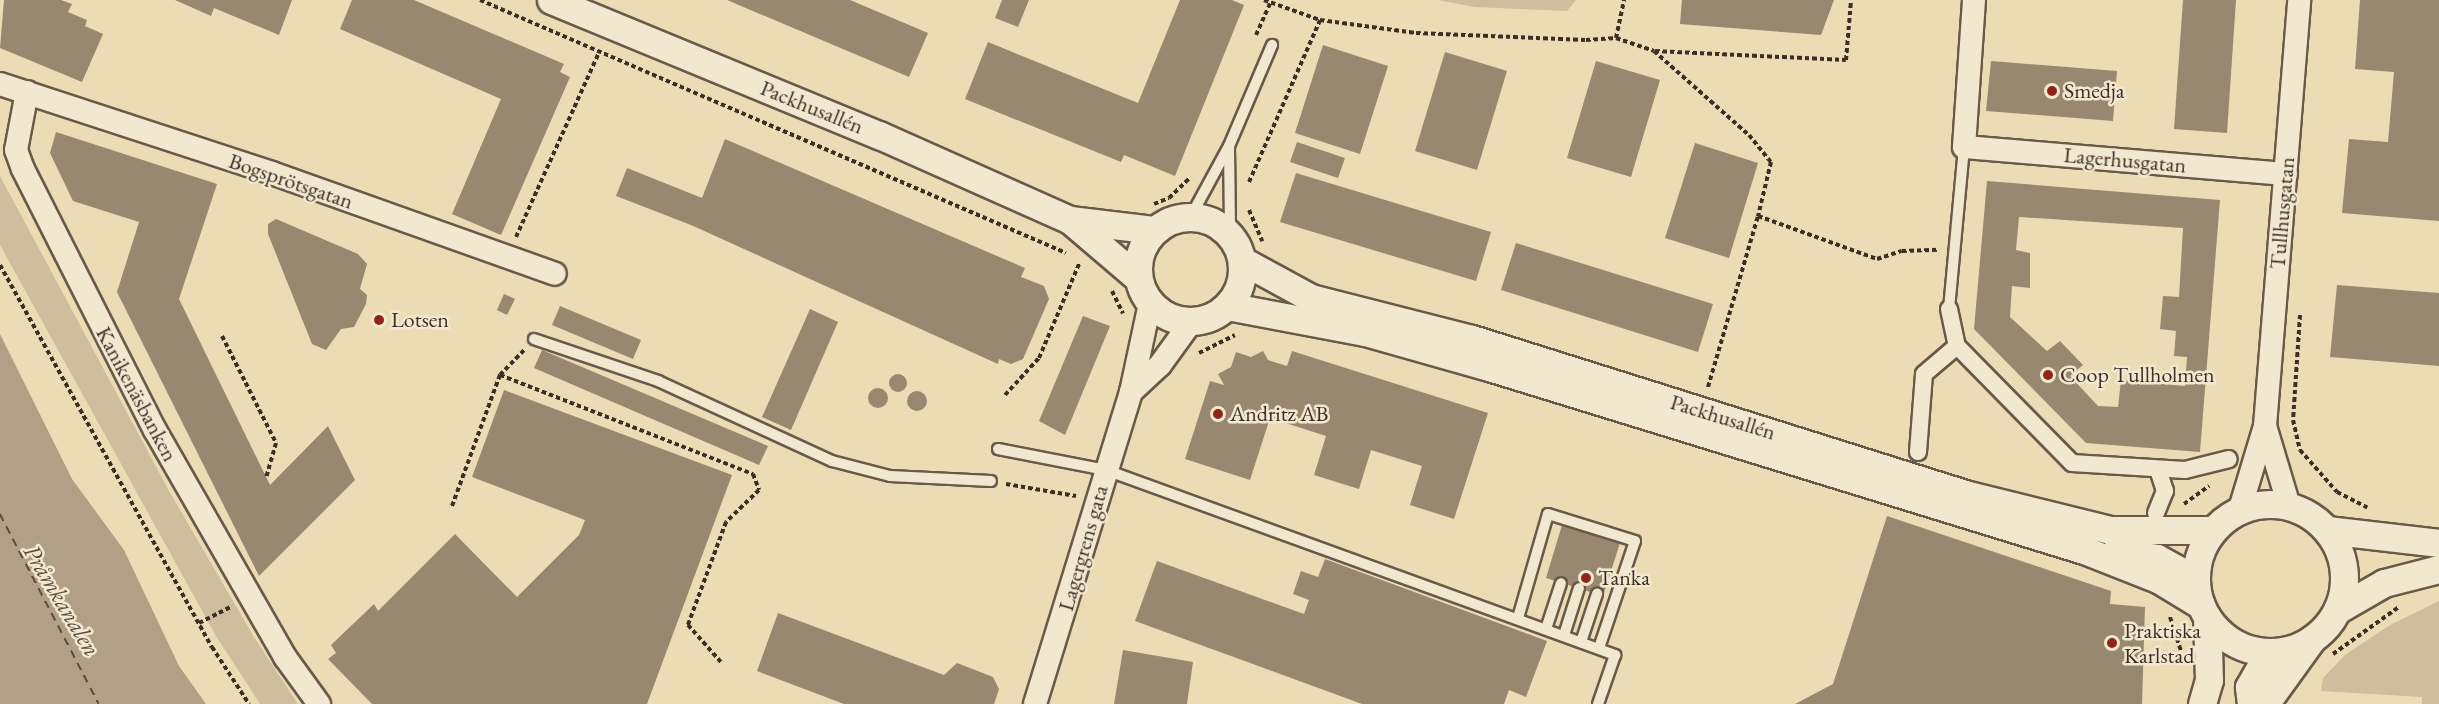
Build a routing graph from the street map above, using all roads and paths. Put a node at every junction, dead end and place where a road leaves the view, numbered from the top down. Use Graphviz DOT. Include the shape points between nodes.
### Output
graph roads {
  1 [pos="480,0"];
  2 [pos="551,0"];
  3 [pos="1264,0"];
  4 [pos="1624,0"];
  5 [pos="1851,0"];
  6 [pos="1974,0"];
  7 [pos="2299,0"];
  8 [pos="1320,20"];
  9 [pos="1616,38"];
  10 [pos="1272,45"];
  11 [pos="1654,51"];
  12 [pos="599,52"];
  13 [pos="0,84"];
  14 [pos="27,92"];
  15 [pos="1229,146"];
  16 [pos="1964,147"];
  17 [pos="2286,174"];
  18 [pos="1248,182"];
  19 [pos="1191,216"];
  20 [pos="1758,216"];
  21 [pos="1070,220"];
  22 [pos="1155,230"];
  23 [pos="1230,234"];
  24 [pos="1954,250"];
  25 [pos="507,257"];
  26 [pos="1243,261"];
  27 [pos="0,265"];
  28 [pos="555,274"];
  29 [pos="1138,278"];
  30 [pos="1150,303"];
  31 [pos="1227,306"];
  32 [pos="1949,309"];
  33 [pos="1192,321"];
  34 [pos="1239,334"];
  35 [pos="222,336"];
  36 [pos="534,339"];
  37 [pos="1957,346"];
  38 [pos="1194,357"];
  39 [pos="500,375"];
  40 [pos="1708,387"];
  41 [pos="1131,392"];
  42 [pos="1005,395"];
  43 [pos="2265,426"];
  44 [pos="998,449"];
  45 [pos="2300,450"];
  46 [pos="1918,452"];
  47 [pos="2229,459"];
  48 [pos="1106,470"];
  49 [pos="2158,470"];
  50 [pos="266,478"];
  51 [pos="991,481"];
  52 [pos="1096,501"];
  53 [pos="452,506"];
  54 [pos="2289,506"];
  55 [pos="2240,509"];
  56 [pos="2375,510"];
  57 [pos="2156,513"];
  58 [pos="2213,530"];
  59 [pos="2332,539"];
  60 [pos="2439,545"];
  61 [pos="2084,550"];
  62 [pos="2439,568"];
  63 [pos="2195,579"];
  64 [pos="1561,583"];
  65 [pos="1579,588"];
  66 [pos="1597,594"];
  67 [pos="249,596"];
  68 [pos="2410,600"];
  69 [pos="2165,609"];
  70 [pos="2337,610"];
  71 [pos="2204,611"];
  72 [pos="1518,618"];
  73 [pos="200,623"];
  74 [pos="1546,629"];
  75 [pos="1564,635"];
  76 [pos="1581,642"];
  77 [pos="2321,647"];
  78 [pos="1599,648"];
  79 [pos="2269,652"];
  80 [pos="2182,657"];
  81 [pos="721,662"];
  82 [pos="2209,696"];
  83 [pos="249,704"];
  84 [pos="319,704"];
  85 [pos="1035,704"];
  86 [pos="1598,704"];
  87 [pos="2252,704"];
  88 [pos="2265,704"];
  1 -- 12 [label="path"];
  2 -- 21 [label="street, Packhusallén" via="879,135"];
  3 -- 8 [label="path"];
  4 -- 9 [label="path"];
  5 -- 11 [label="path" via="1846,60"];
  6 -- 16 [label="street"];
  7 -- 17 [label="street, Tullhusgatan"];
  8 -- 9 [label="path" via="1416,33"];
  8 -- 18 [label="path"];
  9 -- 11 [label="path"];
  10 -- 15 [label="lane"];
  11 -- 20 [label="path" via="1749,135 1771,162"];
  12 -- 25 [label="path"];
  12 -- 42 [label="path" via="1080,261 1039,358"];
  13 -- 14 [label="street"];
  14 -- 25 [label="street, Bogsprötsgatan"];
  14 -- 67 [label="street, Kanikenäsbanken" via="16,150 23,169 155,430"];
  15 -- 19 [label="lane"];
  15 -- 23 [label="lane"];
  16 -- 17 [label="street, Lagerhusgatan"];
  16 -- 24 [label="lane"];
  17 -- 43 [label="street, Tullhusgatan"];
  19 -- 22 [label="street"];
  19 -- 23 [label="street" via="1205,218"];
  20 -- 24 [label="path" via="1877,259 1902,251"];
  20 -- 40 [label="path"];
  21 -- 22 [label="street, Packhusallén"];
  21 -- 29 [label="street, Packhusallén"];
  22 -- 29 [label="street" via="1140,252"];
  23 -- 26 [label="street"];
  24 -- 32 [label="lane"];
  25 -- 28 [label="street, Bogsprötsgatan"];
  26 -- 31 [label="street" via="1243,278"];
  26 -- 58 [label="street, Packhusallén" via="1311,298 1482,342 1965,494 2111,530"];
  27 -- 73 [label="path"];
  29 -- 30 [label="street"];
  30 -- 33 [label="street" via="1176,320"];
  30 -- 41 [label="street, Lagergrens gata"];
  31 -- 33 [label="street"];
  31 -- 61 [label="street, Packhusallén" via="1365,332 1437,352"];
  32 -- 37 [label="street"];
  33 -- 41 [label="street, Lagergrens gata" via="1160,365"];
  34 -- 38 [label="path"];
  35 -- 50 [label="path" via="276,443"];
  36 -- 39 [label="path"];
  36 -- 51 [label="lane" via="658,381 832,461 890,476"];
  37 -- 46 [label="street" via="1924,374"];
  37 -- 49 [label="street" via="2072,463"];
  39 -- 53 [label="path"];
  39 -- 81 [label="path" via="753,474 759,490 726,522 688,626"];
  41 -- 48 [label="street, Lagergrens gata"];
  43 -- 54 [label="street, Tullhusgatan"];
  43 -- 55 [label="street, Tullhusgatan"];
  44 -- 48 [label="lane"];
  45 -- 56 [label="path" via="2337,492"];
  47 -- 49 [label="street" via="2205,468"];
  47 -- 57 [label="path" via="2201,493"];
  48 -- 52 [label="street, Lagergrens gata"];
  48 -- 72 [label="lane"];
  49 -- 57 [label="street" via="2165,491"];
  51 -- 52 [label="path"];
  52 -- 85 [label="street, Lagergrens gata"];
  54 -- 55 [label="street" via="2264,503"];
  54 -- 59 [label="street"];
  55 -- 58 [label="street"];
  58 -- 63 [label="street" via="2203,544"];
  59 -- 60 [label="street" via="2415,551"];
  59 -- 70 [label="street" via="2343,590"];
  61 -- 63 [label="street, Packhusallén" via="2157,558"];
  61 -- 71 [label="street, Packhusallén" via="2158,579"];
  62 -- 70 [label="street" via="2384,583"];
  63 -- 71 [label="street"];
  64 -- 74 [label="lane"];
  65 -- 75 [label="lane"];
  66 -- 76 [label="lane"];
  67 -- 73 [label="path"];
  67 -- 84 [label="street, Kanikenäsbanken"];
  68 -- 77 [label="path"];
  69 -- 80 [label="path"];
  70 -- 77 [label="street"];
  71 -- 79 [label="street" via="2237,644"];
  71 -- 82 [label="street"];
  72 -- 74 [label="lane"];
  72 -- 78 [label="lane" via="1548,514 1613,538 1635,541"];
  73 -- 83 [label="path"];
  74 -- 75 [label="lane"];
  75 -- 76 [label="lane"];
  76 -- 78 [label="lane"];
  77 -- 79 [label="street"];
  77 -- 88 [label="street"];
  78 -- 86 [label="lane" via="1616,655"];
  79 -- 87 [label="street" via="2249,687"];
}
